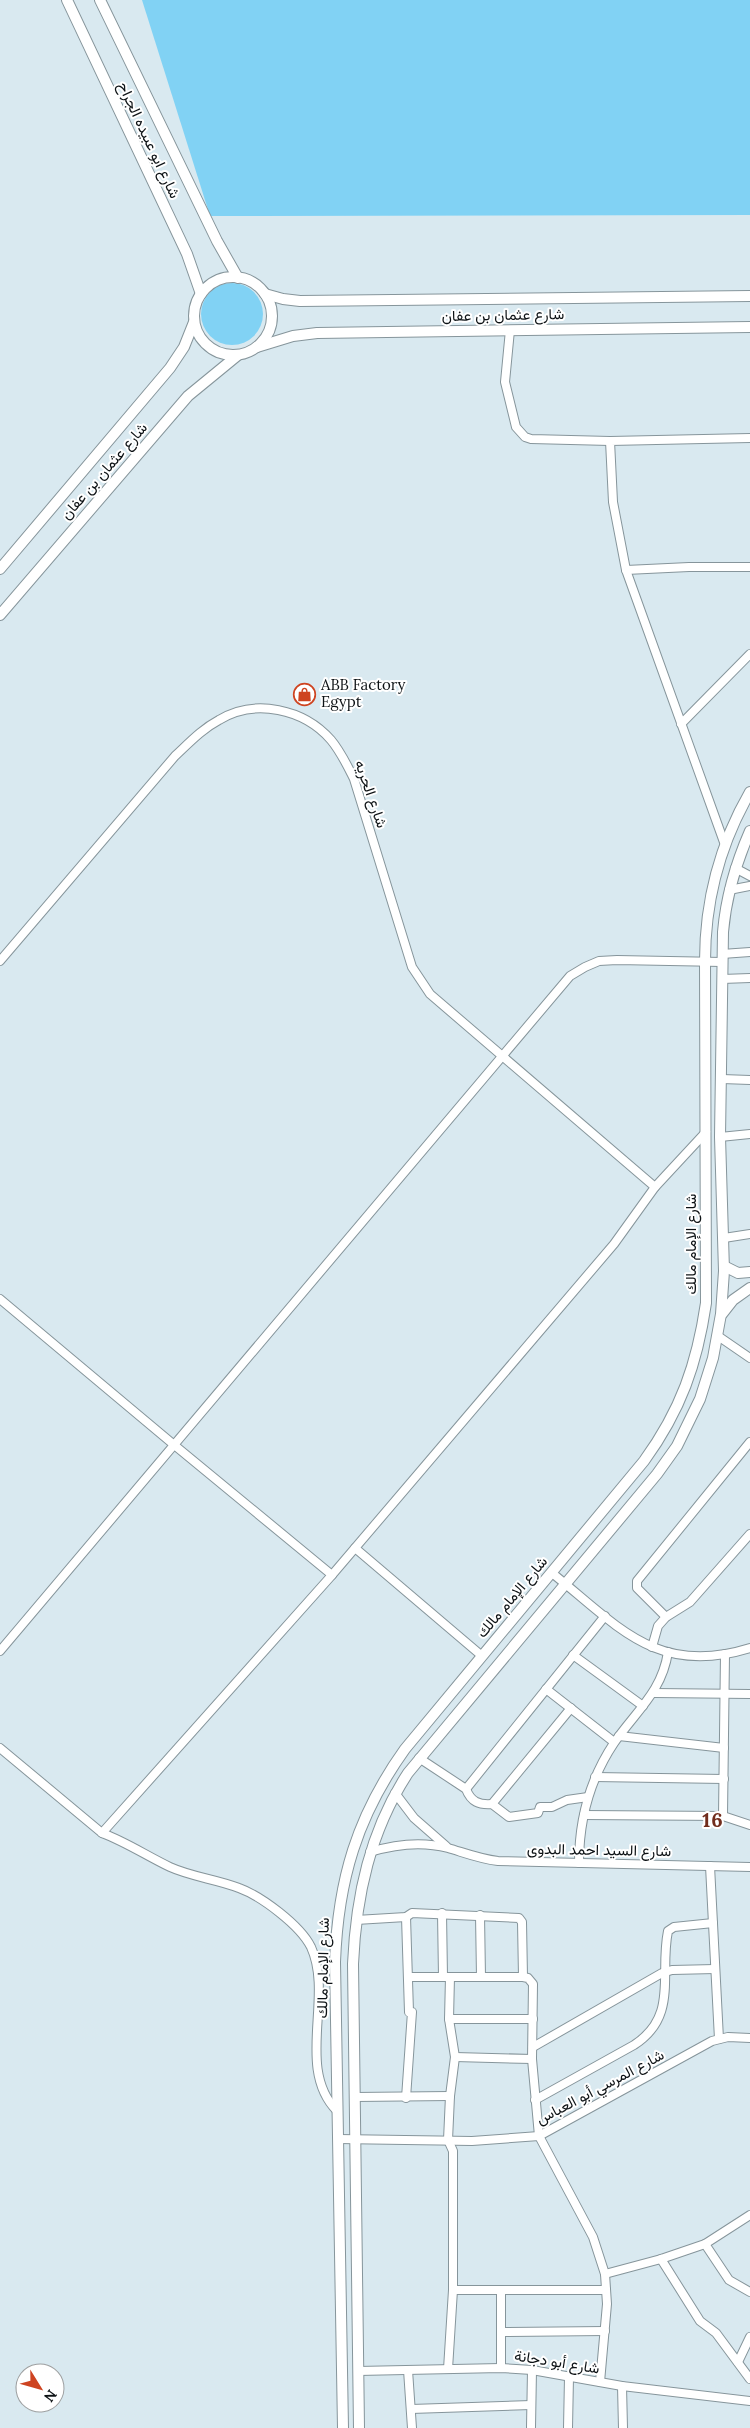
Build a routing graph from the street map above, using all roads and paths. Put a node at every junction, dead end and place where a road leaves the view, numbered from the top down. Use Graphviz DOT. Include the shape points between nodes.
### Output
graph roads {
  1 [pos="67,0"];
  2 [pos="100,0"];
  3 [pos="238,278"];
  4 [pos="201,294"];
  5 [pos="265,294"];
  6 [pos="750,296"];
  7 [pos="194,322"];
  8 [pos="750,327"];
  9 [pos="510,330"];
  10 [pos="258,347"];
  11 [pos="238,355"];
  12 [pos="750,438"];
  13 [pos="610,441"];
  14 [pos="750,567"];
  15 [pos="0,569"];
  16 [pos="626,570"];
  17 [pos="0,615"];
  18 [pos="750,654"];
  19 [pos="681,724"];
  20 [pos="750,792"];
  21 [pos="750,831"];
  22 [pos="726,844"];
  23 [pos="735,868"];
  24 [pos="750,876"];
  25 [pos="750,886"];
  26 [pos="729,890"];
  27 [pos="750,952"];
  28 [pos="722,958"];
  29 [pos="0,961"];
  30 [pos="705,962"];
  31 [pos="750,978"];
  32 [pos="722,979"];
  33 [pos="722,1050"];
  34 [pos="706,1051"];
  35 [pos="502,1056"];
  36 [pos="722,1079"];
  37 [pos="750,1080"];
  38 [pos="722,1096"];
  39 [pos="706,1097"];
  40 [pos="706,1132"];
  41 [pos="750,1134"];
  42 [pos="720,1137"];
  43 [pos="655,1187"];
  44 [pos="750,1234"];
  45 [pos="724,1238"];
  46 [pos="724,1266"];
  47 [pos="750,1272"];
  48 [pos="750,1288"];
  49 [pos="0,1298"];
  50 [pos="722,1314"];
  51 [pos="718,1336"];
  52 [pos="750,1358"];
  53 [pos="750,1442"];
  54 [pos="172,1444"];
  55 [pos="750,1534"];
  56 [pos="355,1548"];
  57 [pos="552,1573"];
  58 [pos="332,1575"];
  59 [pos="566,1584"];
  60 [pos="604,1616"];
  61 [pos="666,1617"];
  62 [pos="652,1647"];
  63 [pos="750,1648"];
  64 [pos="0,1651"];
  65 [pos="668,1652"];
  66 [pos="725,1654"];
  67 [pos="573,1655"];
  68 [pos="482,1656"];
  69 [pos="546,1689"];
  70 [pos="654,1693"];
  71 [pos="725,1694"];
  72 [pos="750,1694"];
  73 [pos="643,1706"];
  74 [pos="571,1708"];
  75 [pos="617,1739"];
  76 [pos="0,1748"];
  77 [pos="724,1748"];
  78 [pos="419,1758"];
  79 [pos="595,1777"];
  80 [pos="724,1779"];
  81 [pos="466,1789"];
  82 [pos="395,1793"];
  83 [pos="588,1797"];
  84 [pos="492,1804"];
  85 [pos="584,1815"];
  86 [pos="723,1816"];
  87 [pos="750,1825"];
  88 [pos="102,1833"];
  89 [pos="450,1849"];
  90 [pos="370,1852"];
  91 [pos="579,1863"];
  92 [pos="710,1866"];
  93 [pos="750,1867"];
  94 [pos="442,1913"];
  95 [pos="480,1915"];
  96 [pos="406,1917"];
  97 [pos="356,1920"];
  98 [pos="713,1923"];
  99 [pos="715,1969"];
  100 [pos="666,1972"];
  101 [pos="410,1977"];
  102 [pos="446,1977"];
  103 [pos="482,1977"];
  104 [pos="523,1977"];
  105 [pos="449,2019"];
  106 [pos="533,2019"];
  107 [pos="750,2038"];
  108 [pos="719,2039"];
  109 [pos="533,2046"];
  110 [pos="455,2057"];
  111 [pos="532,2058"];
  112 [pos="450,2096"];
  113 [pos="355,2097"];
  114 [pos="406,2098"];
  115 [pos="535,2100"];
  116 [pos="338,2111"];
  117 [pos="539,2136"];
  118 [pos="338,2139"];
  119 [pos="355,2139"];
  120 [pos="448,2140"];
  121 [pos="750,2215"];
  122 [pos="705,2244"];
  123 [pos="661,2259"];
  124 [pos="604,2274"];
  125 [pos="453,2290"];
  126 [pos="501,2290"];
  127 [pos="606,2290"];
  128 [pos="750,2292"];
  129 [pos="604,2331"];
  130 [pos="501,2332"];
  131 [pos="750,2337"];
  132 [pos="738,2362"];
  133 [pos="500,2368"];
  134 [pos="448,2369"];
  135 [pos="408,2370"];
  136 [pos="532,2370"];
  137 [pos="358,2371"];
  138 [pos="569,2377"];
  139 [pos="750,2379"];
  140 [pos="600,2382"];
  141 [pos="622,2386"];
  142 [pos="750,2401"];
  143 [pos="532,2405"];
  144 [pos="410,2409"];
  145 [pos="531,2427"];
  146 [pos="343,2428"];
  147 [pos="359,2428"];
  148 [pos="412,2428"];
  149 [pos="568,2428"];
  150 [pos="622,2428"];
  1 -- 4 [label="street, شارع ابو عبيده الجراح" via="187,254"];
  2 -- 3 [label="street, شارع ابو عبيده الجراح" via="217,242"];
  3 -- 4 [label="street" via="224,278"];
  3 -- 5 [label="street" via="257,285"];
  4 -- 7 [label="street" via="196,302"];
  5 -- 6 [label="street, شارع عثمان بن عفان" via="300,301"];
  5 -- 10 [label="street" via="270,304 271,322 266,338"];
  7 -- 11 [label="street" via="198,334 210,348 226,355"];
  7 -- 15 [label="street, شارع عثمان بن عفان" via="184,348 170,368"];
  8 -- 9 [label="street, شارع عثمان بن عفان"];
  9 -- 10 [label="street, شارع عثمان بن عفان" via="318,333 293,336"];
  9 -- 13 [label="street" via="505,382 520,434 531,439"];
  10 -- 11 [label="street"];
  11 -- 17 [label="street, شارع عثمان بن عفان" via="188,396"];
  12 -- 13 [label="street"];
  13 -- 16 [label="street" via="613,502"];
  14 -- 16 [label="street"];
  16 -- 19 [label="street"];
  18 -- 19 [label="street"];
  19 -- 22 [label="street"];
  20 -- 22 [label="street, شارع الإمام مالك"];
  21 -- 23 [label="street, شارع الإمام مالك"];
  22 -- 30 [label="street, شارع الإمام مالك" via="709,903"];
  23 -- 24 [label="street"];
  23 -- 26 [label="street, شارع الإمام مالك"];
  25 -- 26 [label="street"];
  26 -- 28 [label="street, شارع الإمام مالك"];
  27 -- 28 [label="street"];
  28 -- 30 [label="street"];
  28 -- 32 [label="street, شارع الإمام مالك"];
  29 -- 35 [label="street, شارع الحريه" via="196,735 220,718 272,708 311,724 344,757 354,779 418,980"];
  30 -- 34 [label="street, شارع الإمام مالك"];
  30 -- 35 [label="street" via="617,960 584,966 570,976"];
  31 -- 32 [label="street"];
  32 -- 33 [label="street, شارع الإمام مالك"];
  33 -- 34 [label="street" via="716,1056"];
  33 -- 36 [label="street, شارع الإمام مالك"];
  34 -- 39 [label="street, شارع الإمام مالك"];
  35 -- 43 [label="street, شارع الحريه"];
  35 -- 54 [label="street"];
  36 -- 37 [label="street"];
  36 -- 38 [label="street, شارع الإمام مالك"];
  38 -- 39 [label="street" via="716,1090"];
  38 -- 42 [label="street, شارع الإمام مالك"];
  39 -- 40 [label="street, شارع الإمام مالك"];
  40 -- 43 [label="street"];
  40 -- 57 [label="street, شارع الإمام مالك" via="706,1302 693,1368 657,1444"];
  41 -- 42 [label="street"];
  42 -- 45 [label="street, شارع الإمام مالك"];
  43 -- 56 [label="street" via="614,1244"];
  44 -- 45 [label="street"];
  45 -- 46 [label="street, شارع الإمام مالك"];
  46 -- 47 [label="street" via="738,1273"];
  46 -- 50 [label="street, شارع الإمام مالك"];
  48 -- 50 [label="street" via="733,1300"];
  49 -- 54 [label="street"];
  50 -- 51 [label="street, شارع الإمام مالك"];
  51 -- 52 [label="street"];
  51 -- 59 [label="street, شارع الإمام مالك" via="700,1399 677,1446"];
  53 -- 61 [label="street" via="637,1581 637,1588"];
  54 -- 58 [label="street"];
  54 -- 64 [label="street"];
  55 -- 61 [label="street" via="690,1602"];
  56 -- 58 [label="street"];
  56 -- 68 [label="street"];
  57 -- 59 [label="street"];
  57 -- 68 [label="street, شارع الإمام مالك"];
  58 -- 88 [label="street"];
  59 -- 60 [label="street"];
  59 -- 78 [label="street, شارع الإمام مالك"];
  60 -- 62 [label="street" via="626,1634"];
  60 -- 67 [label="street"];
  61 -- 62 [label="street" via="654,1636"];
  62 -- 65 [label="street"];
  63 -- 66 [label="street"];
  65 -- 66 [label="street" via="696,1656"];
  65 -- 70 [label="street" via="666,1667"];
  66 -- 71 [label="street"];
  67 -- 69 [label="street"];
  67 -- 73 [label="street"];
  68 -- 116 [label="street, شارع الإمام مالك" via="388,1773 369,1807 351,1852 336,1942"];
  69 -- 74 [label="street"];
  69 -- 81 [label="street"];
  70 -- 71 [label="street"];
  70 -- 73 [label="street"];
  71 -- 72 [label="street"];
  71 -- 77 [label="street"];
  73 -- 75 [label="street"];
  74 -- 75 [label="street"];
  74 -- 84 [label="street"];
  75 -- 77 [label="street"];
  75 -- 79 [label="street"];
  76 -- 88 [label="street"];
  77 -- 80 [label="street"];
  78 -- 81 [label="street"];
  78 -- 82 [label="street, شارع الإمام مالك"];
  79 -- 80 [label="street"];
  79 -- 83 [label="street"];
  80 -- 86 [label="street"];
  81 -- 84 [label="street" via="469,1797 480,1805"];
  82 -- 89 [label="street, شارع السيد احمد البدوى" via="414,1818"];
  82 -- 90 [label="street, شارع الإمام مالك"];
  83 -- 84 [label="street" via="540,1807 538,1813 509,1817"];
  83 -- 85 [label="street"];
  85 -- 86 [label="street"];
  85 -- 91 [label="street"];
  86 -- 87 [label="street"];
  88 -- 116 [label="street" via="183,1872 240,1888 268,1905 303,1936 310,1946 318,1972 319,2073 323,2093"];
  89 -- 90 [label="street, شارع السيد احمد البدوى" via="418,1844"];
  89 -- 91 [label="street, شارع السيد احمد البدوى" via="498,1861"];
  90 -- 97 [label="street, شارع الإمام مالك"];
  91 -- 92 [label="street, شارع السيد احمد البدوى"];
  92 -- 93 [label="street, شارع السيد احمد البدوى"];
  92 -- 98 [label="street"];
  94 -- 95 [label="street"];
  94 -- 96 [label="street" via="412,1913"];
  94 -- 102 [label="street"];
  95 -- 103 [label="street"];
  95 -- 104 [label="street" via="522,1920"];
  96 -- 97 [label="street"];
  96 -- 101 [label="street"];
  97 -- 113 [label="street, شارع الإمام مالك" via="353,1964"];
  98 -- 99 [label="street"];
  98 -- 100 [label="street" via="670,1929"];
  99 -- 100 [label="street"];
  99 -- 108 [label="street"];
  100 -- 109 [label="street"];
  100 -- 115 [label="street" via="662,2012 648,2034"];
  101 -- 102 [label="street"];
  101 -- 114 [label="street" via="409,2012 412,2012"];
  102 -- 103 [label="street"];
  102 -- 105 [label="street"];
  103 -- 104 [label="street"];
  104 -- 106 [label="street" via="533,1984"];
  105 -- 106 [label="street"];
  105 -- 110 [label="street"];
  106 -- 109 [label="street"];
  107 -- 108 [label="street, شارع المرسي أبو العباس"];
  108 -- 117 [label="street, شارع المرسي أبو العباس"];
  109 -- 111 [label="street"];
  110 -- 111 [label="street"];
  110 -- 112 [label="street"];
  111 -- 115 [label="street"];
  112 -- 114 [label="street"];
  112 -- 120 [label="street"];
  113 -- 114 [label="street"];
  113 -- 119 [label="street, شارع الإمام مالك"];
  115 -- 117 [label="street"];
  116 -- 118 [label="street, شارع الإمام مالك"];
  117 -- 120 [label="street, شارع المرسي أبو العباس"];
  117 -- 124 [label="street" via="593,2237"];
  118 -- 119 [label="street, شارع المرسي أبو العباس"];
  118 -- 146 [label="street, شارع الإمام مالك"];
  119 -- 120 [label="street, شارع المرسي أبو العباس"];
  119 -- 137 [label="street, شارع الإمام مالك"];
  120 -- 125 [label="street" via="452,2151"];
  121 -- 122 [label="street"];
  122 -- 123 [label="street"];
  122 -- 128 [label="street" via="729,2280"];
  123 -- 124 [label="street"];
  123 -- 132 [label="street" via="700,2321 716,2333"];
  124 -- 127 [label="street"];
  125 -- 126 [label="street"];
  125 -- 134 [label="street"];
  126 -- 127 [label="street"];
  126 -- 130 [label="street"];
  127 -- 129 [label="street"];
  129 -- 130 [label="street"];
  129 -- 140 [label="street"];
  130 -- 133 [label="street"];
  131 -- 132 [label="street"];
  132 -- 139 [label="street"];
  133 -- 134 [label="street, شارع أبو دجانة"];
  133 -- 136 [label="street, شارع أبو دجانة"];
  134 -- 135 [label="street, شارع أبو دجانة"];
  135 -- 137 [label="street, شارع أبو دجانة"];
  135 -- 144 [label="street"];
  136 -- 138 [label="street, شارع أبو دجانة"];
  136 -- 143 [label="street"];
  137 -- 147 [label="street, شارع الإمام مالك"];
  138 -- 140 [label="street, شارع أبو دجانة"];
  138 -- 149 [label="street"];
  140 -- 141 [label="street, شارع أبو دجانة"];
  141 -- 142 [label="street, شارع أبو دجانة"];
  141 -- 150 [label="street"];
  143 -- 144 [label="street"];
  143 -- 145 [label="street"];
  144 -- 148 [label="street"];
}
